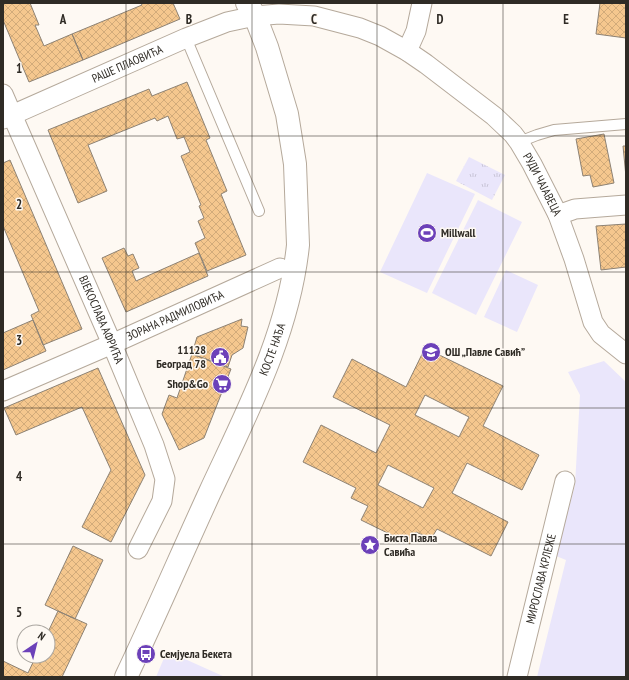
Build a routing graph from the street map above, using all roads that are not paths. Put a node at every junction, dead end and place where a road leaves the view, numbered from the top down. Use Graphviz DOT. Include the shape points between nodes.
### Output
graph roads {
  1 [pos="422,3"];
  2 [pos="251,10"];
  3 [pos="186,38"];
  4 [pos="406,51"];
  5 [pos="3,94"];
  6 [pos="7,118"];
  7 [pos="626,124"];
  8 [pos="519,142"];
  9 [pos="626,205"];
  10 [pos="258,211"];
  11 [pos="558,215"];
  12 [pos="280,268"];
  13 [pos="112,344"];
  14 [pos="626,354"];
  15 [pos="3,390"];
  16 [pos="566,481"];
  17 [pos="138,549"];
  18 [pos="126,677"];
  19 [pos="517,677"];
  1 -- 4 [label="street" via="416,31"];
  2 -- 3 [label="street, РАШЕ ПЛАОВИЋА"];
  2 -- 4 [label="street, РУДИ ЧАЈАВЕЦА" via="314,16 337,21 380,36"];
  2 -- 18 [label="street, КОСТЕ НАЂА" via="267,47 287,114 295,164 298,245 290,294 281,328 260,383"];
  3 -- 6 [label="street, РАШЕ ПЛАОВИЋА"];
  3 -- 10 [label="lane"];
  4 -- 8 [label="street, РУДИ ЧАЈАВЕЦА" via="494,116"];
  5 -- 6 [label="street, ВЈЕКОСЛАВА АФРИЋА"];
  6 -- 13 [label="street, ВЈЕКОСЛАВА АФРИЋА"];
  7 -- 8 [label="lane" via="554,130"];
  8 -- 11 [label="street, РУДИ ЧАЈАВЕЦА"];
  9 -- 11 [label="street" via="575,209"];
  11 -- 14 [label="street, РУДИ ЧАЈАВЕЦА" via="593,322 601,334"];
  12 -- 13 [label="street, ЗОРАНА РАДМИЛОВИЋА"];
  13 -- 15 [label="street, ЗОРАНА РАДМИЛОВИЋА"];
  13 -- 17 [label="street, ВЈЕКОСЛАВА АФРИЋА" via="154,445 164,479 162,501"];
  16 -- 19 [label="street, МИРОСЛАВА КРЛЕЖЕ"];
}
